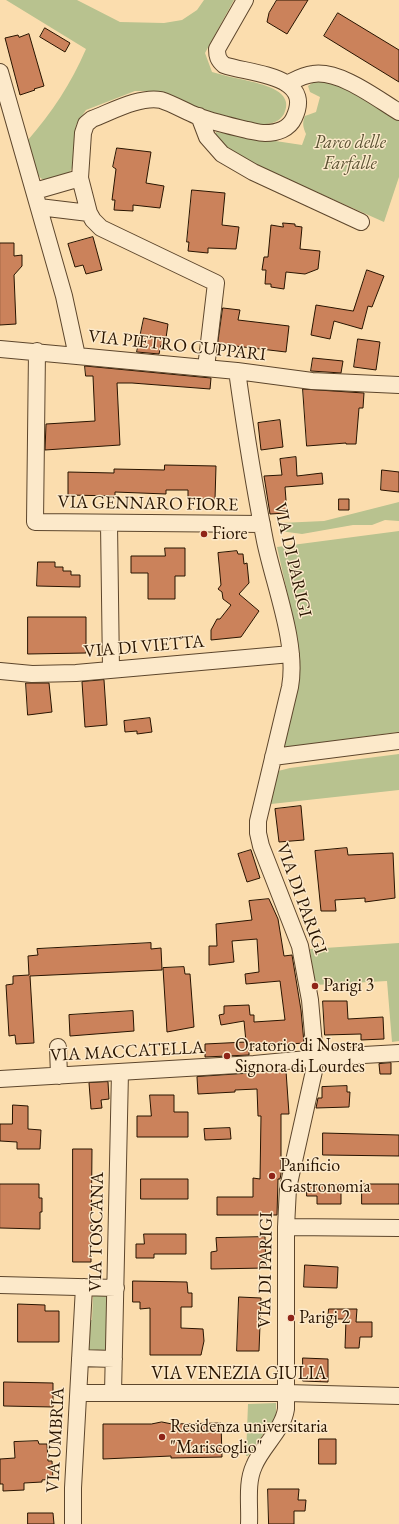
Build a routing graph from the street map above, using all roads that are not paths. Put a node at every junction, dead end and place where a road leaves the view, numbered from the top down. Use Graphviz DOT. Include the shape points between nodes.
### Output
graph roads {
  1 [pos="245,0"];
  2 [pos="0,72"];
  3 [pos="287,84"];
  4 [pos="399,112"];
  5 [pos="199,116"];
  6 [pos="7,122"];
  7 [pos="80,178"];
  8 [pos="35,191"];
  9 [pos="40,207"];
  10 [pos="89,213"];
  11 [pos="362,222"];
  12 [pos="0,349"];
  13 [pos="37,351"];
  14 [pos="77,356"];
  15 [pos="206,368"];
  16 [pos="237,371"];
  17 [pos="399,384"];
  18 [pos="109,524"];
  19 [pos="262,524"];
  20 [pos="291,654"];
  21 [pos="111,670"];
  22 [pos="0,671"];
  23 [pos="399,741"];
  24 [pos="273,757"];
  25 [pos="58,1047"];
  26 [pos="399,1053"];
  27 [pos="314,1058"];
  28 [pos="120,1072"];
  29 [pos="60,1076"];
  30 [pos="0,1079"];
  31 [pos="286,1226"];
  32 [pos="399,1228"];
  33 [pos="0,1285"];
  34 [pos="84,1287"];
  35 [pos="116,1288"];
  36 [pos="80,1358"];
  37 [pos="114,1359"];
  38 [pos="79,1393"];
  39 [pos="114,1393"];
  40 [pos="287,1393"];
  41 [pos="399,1396"];
  42 [pos="73,1524"];
  43 [pos="249,1524"];
  1 -- 3 [label="street" via="217,49 219,60 230,67 277,78"];
  2 -- 6 [label="street, VIA PIETRO CUPPARI"];
  3 -- 4 [label="street" via="313,74 334,75"];
  3 -- 5 [label="street" via="296,96 297,109 290,124 280,131 265,133 232,127"];
  5 -- 7 [label="street" via="165,101 154,99 138,101 92,119 86,124 83,133"];
  5 -- 11 [label="street" via="207,137 222,154 253,172"];
  6 -- 8 [label="street, VIA PIETRO CUPPARI"];
  7 -- 8 [label="street"];
  7 -- 10 [label="street"];
  8 -- 9 [label="street, VIA PIETRO CUPPARI"];
  9 -- 10 [label="street"];
  9 -- 14 [label="street, VIA PIETRO CUPPARI"];
  10 -- 15 [label="street" via="101,228 216,283"];
  12 -- 13 [label="street"];
  13 -- 14 [label="street"];
  13 -- 18 [label="street, VIA GENNARO FIORE" via="35,522"];
  14 -- 15 [label="street, VIA PIETRO CUPPARI"];
  15 -- 16 [label="street, VIA PIETRO CUPPARI"];
  16 -- 17 [label="street, VIA PIETRO CUPPARI" via="312,380"];
  16 -- 19 [label="street, VIA DI PARIGI"];
  18 -- 19 [label="street, VIA GENNARO FIORE"];
  18 -- 21 [label="street"];
  19 -- 20 [label="street, VIA DI PARIGI"];
  20 -- 21 [label="street, VIA DI VIETTA"];
  20 -- 24 [label="street, VIA DI PARIGI" via="290,687"];
  21 -- 22 [label="street, VIA DI VIETTA" via="32,674"];
  23 -- 24 [label="street"];
  24 -- 27 [label="street, VIA DI PARIGI" via="258,821 258,833 302,955 310,1000"];
  25 -- 29 [label="street"];
  26 -- 27 [label="street, VIA MACCATELLA"];
  27 -- 28 [label="street, VIA MACCATELLA"];
  27 -- 31 [label="street, VIA DI PARIGI" via="314,1071 289,1182"];
  28 -- 29 [label="street, VIA MACCATELLA"];
  28 -- 35 [label="street, VIA TOSCANA"];
  29 -- 30 [label="street, VIA MACCATELLA"];
  31 -- 32 [label="street"];
  31 -- 40 [label="street, VIA DI PARIGI"];
  33 -- 34 [label="street"];
  34 -- 35 [label="street"];
  34 -- 36 [label="street, VIA UMBRIA"];
  35 -- 37 [label="street, VIA TOSCANA"];
  36 -- 37 [label="street"];
  36 -- 38 [label="street, VIA UMBRIA"];
  37 -- 39 [label="street, VIA TOSCANA"];
  38 -- 39 [label="street, VIA VENEZIA GIULIA"];
  38 -- 42 [label="street, VIA UMBRIA"];
  39 -- 40 [label="street, VIA VENEZIA GIULIA"];
  40 -- 41 [label="street, VIA VENEZIA GIULIA"];
  40 -- 43 [label="street, VIA DI PARIGI" via="283,1420 257,1459 252,1472"];
}
